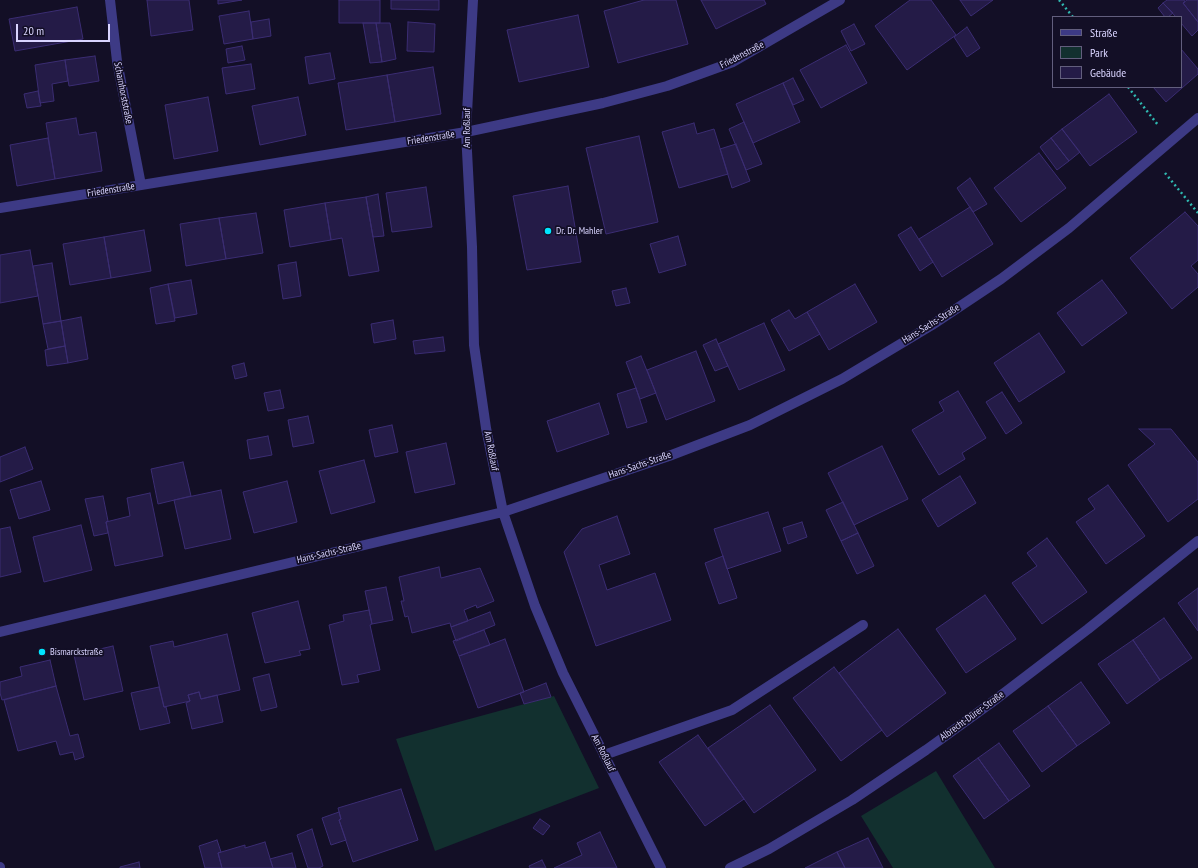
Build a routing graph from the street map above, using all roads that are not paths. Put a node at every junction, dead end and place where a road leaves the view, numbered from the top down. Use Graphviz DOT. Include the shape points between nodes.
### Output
graph roads {
  1 [pos="110,0"];
  2 [pos="473,0"];
  3 [pos="840,0"];
  4 [pos="1198,118"];
  5 [pos="466,132"];
  6 [pos="141,185"];
  7 [pos="0,208"];
  8 [pos="503,512"];
  9 [pos="1198,541"];
  10 [pos="863,625"];
  11 [pos="0,632"];
  12 [pos="604,755"];
  13 [pos="661,868"];
  14 [pos="730,868"];
  1 -- 6 [label="street, Scharnhorststraße" via="117,61"];
  2 -- 5 [label="street, Am Roßlauf"];
  3 -- 5 [label="street, Friedenstraße" via="733,62 667,86 603,103"];
  4 -- 8 [label="street, Hans-Sachs-Straße" via="1069,228 1001,279 932,325 842,379 743,428"];
  5 -- 6 [label="street, Friedenstraße"];
  5 -- 8 [label="street, Am Roßlauf" via="474,345 486,428"];
  6 -- 7 [label="street, Friedenstraße"];
  8 -- 11 [label="street, Hans-Sachs-Straße"];
  8 -- 12 [label="street, Am Roßlauf" via="535,606 563,674"];
  9 -- 14 [label="street, Albrecht-Dürer-Straße" via="1088,629 926,750 852,800 769,849"];
  10 -- 12 [label="street" via="732,710"];
  12 -- 13 [label="street, Am Roßlauf"];
}
